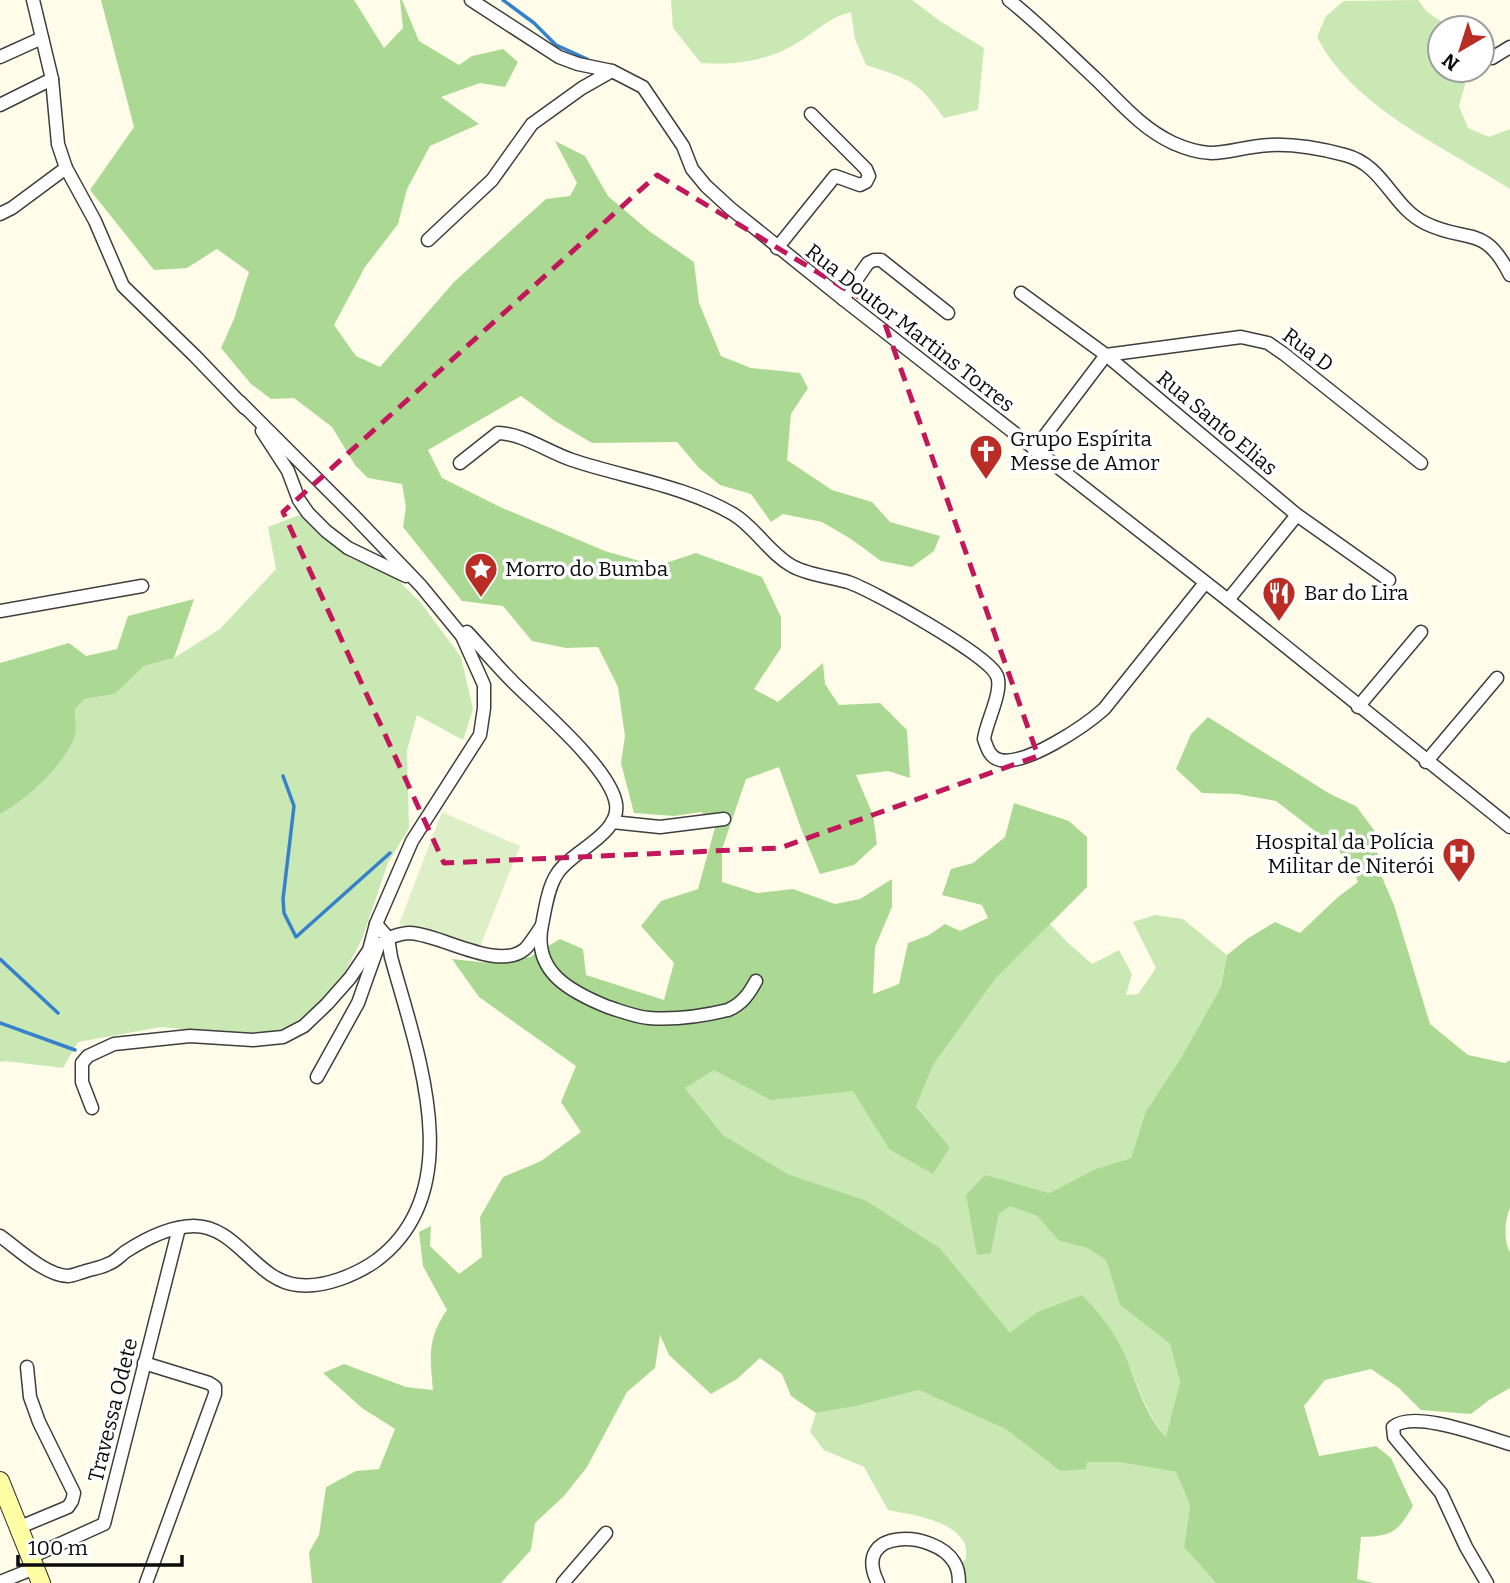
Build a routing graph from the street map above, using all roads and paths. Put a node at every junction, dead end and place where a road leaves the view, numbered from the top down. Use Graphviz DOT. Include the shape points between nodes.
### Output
graph roads {
  1 [pos="33,0"];
  2 [pos="471,0"];
  3 [pos="1009,0"];
  4 [pos="42,38"];
  5 [pos="0,57"];
  6 [pos="612,71"];
  7 [pos="52,79"];
  8 [pos="0,105"];
  9 [pos="811,114"];
  10 [pos="66,168"];
  11 [pos="0,214"];
  12 [pos="428,240"];
  13 [pos="777,247"];
  14 [pos="1510,275"];
  15 [pos="1021,293"];
  16 [pos="843,299"];
  17 [pos="948,313"];
  18 [pos="1106,355"];
  19 [pos="240,402"];
  20 [pos="1034,450"];
  21 [pos="460,463"];
  22 [pos="1421,463"];
  23 [pos="1297,515"];
  24 [pos="1389,580"];
  25 [pos="1205,583"];
  26 [pos="142,586"];
  27 [pos="421,586"];
  28 [pos="1228,600"];
  29 [pos="0,611"];
  30 [pos="1421,632"];
  31 [pos="462,636"];
  32 [pos="1497,678"];
  33 [pos="1358,707"];
  34 [pos="1426,762"];
  35 [pos="724,818"];
  36 [pos="612,822"];
  37 [pos="1510,827"];
  38 [pos="541,927"];
  39 [pos="383,932"];
  40 [pos="756,981"];
  41 [pos="317,1077"];
  42 [pos="92,1108"];
  43 [pos="179,1228"];
  44 [pos="0,1236"];
  45 [pos="144,1363"];
  46 [pos="27,1367"];
  47 [pos="1510,1444"];
  48 [pos="0,1481"];
  49 [pos="20,1527"];
  50 [pos="606,1533"];
  51 [pos="36,1569"];
  52 [pos="0,1582"];
  53 [pos="146,1583"];
  54 [pos="563,1583"];
  55 [pos="878,1583"];
  56 [pos="959,1583"];
  57 [pos="1487,1583"];
  1 -- 4 [label="street"];
  2 -- 6 [label="street, Rua Doutor Martins Torres" via="559,57"];
  3 -- 14 [label="street" via="1135,119 1170,141 1206,154 1286,145 1348,155 1381,176 1408,210 1425,223 1488,242"];
  4 -- 5 [label="street"];
  4 -- 7 [label="street"];
  6 -- 12 [label="street" via="538,118 492,180"];
  6 -- 13 [label="street, Rua Doutor Martins Torres" via="643,87 673,128 699,178"];
  7 -- 8 [label="street"];
  7 -- 10 [label="street" via="58,144"];
  9 -- 13 [label="street" via="869,176 860,185 835,176"];
  10 -- 11 [label="street"];
  10 -- 19 [label="street" via="123,286"];
  13 -- 16 [label="street, Rua Doutor Martins Torres"];
  15 -- 18 [label="street, Rua Santo Elias"];
  16 -- 17 [label="street" via="869,263 881,260"];
  16 -- 20 [label="street, Rua Doutor Martins Torres"];
  18 -- 20 [label="street"];
  18 -- 22 [label="street, Rua D" via="1254,338 1284,354"];
  18 -- 23 [label="street, Rua Santo Elias"];
  19 -- 27 [label="street"];
  19 -- 27 [label="street" via="267,436 308,513 348,548 398,570"];
  20 -- 25 [label="street, Rua Doutor Martins Torres"];
  21 -- 25 [label="street" via="498,433 512,434 555,454 657,482 735,515 795,568 879,596 982,659 998,677 999,686 984,739 993,757 1002,761 1029,754 1094,718"];
  23 -- 24 [label="street, Rua Santo Elias"];
  23 -- 28 [label="street"];
  25 -- 28 [label="street, Rua Doutor Martins Torres"];
  26 -- 29 [label="street"];
  27 -- 31 [label="street"];
  28 -- 33 [label="street, Rua Doutor Martins Torres"];
  30 -- 33 [label="street"];
  31 -- 36 [label="street" via="467,632 586,756 616,800"];
  31 -- 39 [label="street" via="484,685 480,735 412,841"];
  32 -- 34 [label="street"];
  33 -- 34 [label="street, Rua Doutor Martins Torres"];
  34 -- 37 [label="street, Rua Doutor Martins Torres"];
  35 -- 36 [label="street" via="660,827"];
  36 -- 38 [label="street" via="558,872"];
  38 -- 39 [label="street" via="524,949 511,956 486,955 422,935"];
  38 -- 40 [label="street" via="544,958 561,984 634,1015 665,1019 728,1010 749,994"];
  39 -- 41 [label="street" via="358,1003"];
  39 -- 42 [label="street" via="327,1004 304,1026 283,1037 161,1037 114,1044 88,1056 81,1071"];
  39 -- 43 [label="street" via="427,1095 431,1129 421,1198 404,1233 366,1268 312,1286 279,1279 208,1227"];
  43 -- 44 [label="street" via="139,1243 110,1264 67,1276 40,1265"];
  43 -- 45 [label="street, Travessa Odete"];
  45 -- 51 [label="street, Travessa Odete" via="104,1524"];
  45 -- 53 [label="street" via="215,1387"];
  46 -- 49 [label="street" via="39,1422 74,1493 68,1507"];
  47 -- 57 [label="street" via="1433,1423 1405,1420 1393,1427 1394,1437 1441,1493"];
  48 -- 49 [label="main road"];
  49 -- 51 [label="main road"];
  50 -- 54 [label="street"];
  51 -- 52 [label="street"];
  55 -- 56 [label="street" via="871,1565 874,1555 896,1538 916,1540 950,1556"];
}
